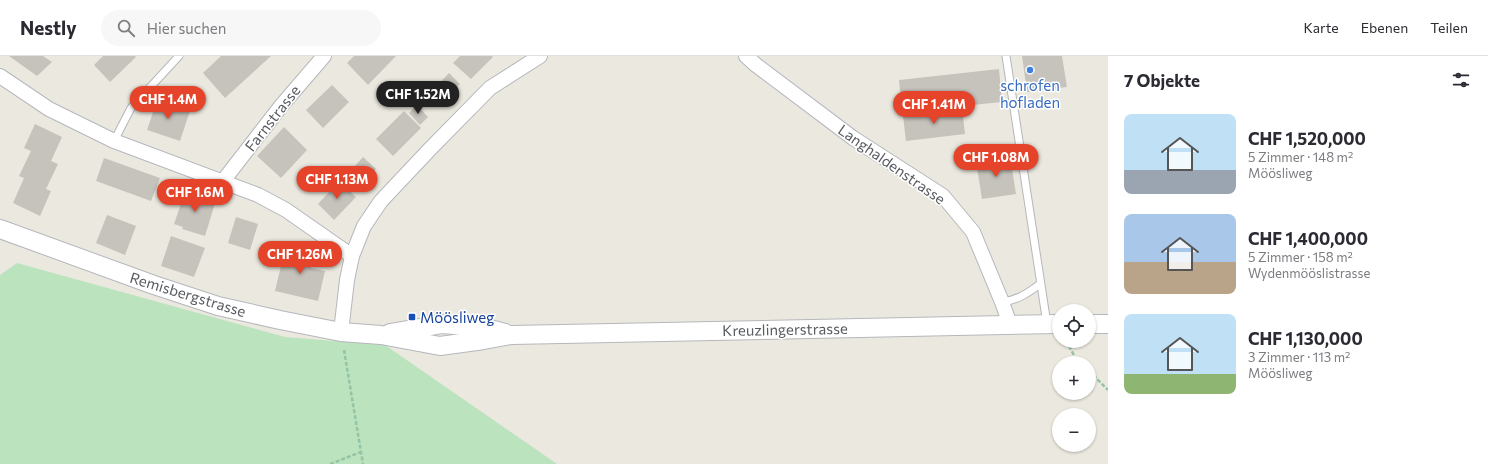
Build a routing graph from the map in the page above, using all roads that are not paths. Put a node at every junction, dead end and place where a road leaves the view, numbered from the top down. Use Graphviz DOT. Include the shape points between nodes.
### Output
graph roads {
  1 [pos="179,56"];
  2 [pos="324,56"];
  3 [pos="540,56"];
  4 [pos="746,56"];
  5 [pos="1006,56"];
  6 [pos="0,76"];
  7 [pos="114,141"];
  8 [pos="223,181"];
  9 [pos="0,229"];
  10 [pos="352,256"];
  11 [pos="1040,284"];
  12 [pos="1002,302"];
  13 [pos="1052,321"];
  14 [pos="1052,324"];
  15 [pos="1096,324"];
  16 [pos="1108,324"];
  17 [pos="1008,325"];
  18 [pos="341,332"];
  19 [pos="511,335"];
  1 -- 7 [label="lane" via="131,108"];
  2 -- 8 [label="street, Farnstrasse" via="281,106"];
  3 -- 10 [label="street" via="490,88 430,149 381,202 364,226"];
  4 -- 12 [label="street, Langhaldenstrasse" via="853,138 943,196 973,232"];
  5 -- 11 [label="lane"];
  6 -- 7 [label="street" via="49,109"];
  7 -- 8 [label="street"];
  8 -- 10 [label="street" via="286,210"];
  9 -- 18 [label="street, Remisbergstrasse" via="218,306"];
  10 -- 18 [label="street"];
  11 -- 12 [label="lane" via="1014,301"];
  11 -- 13 [label="lane"];
  12 -- 17 [label="street, Langhaldenstrasse"];
  14 -- 17 [label="street, Kreuzlingerstrasse"];
  15 -- 16 [label="street"];
  17 -- 19 [label="street, Kreuzlingerstrasse"];
  18 -- 19 [label="street, Remisbergstrasse" via="382,335 440,346"];
}
